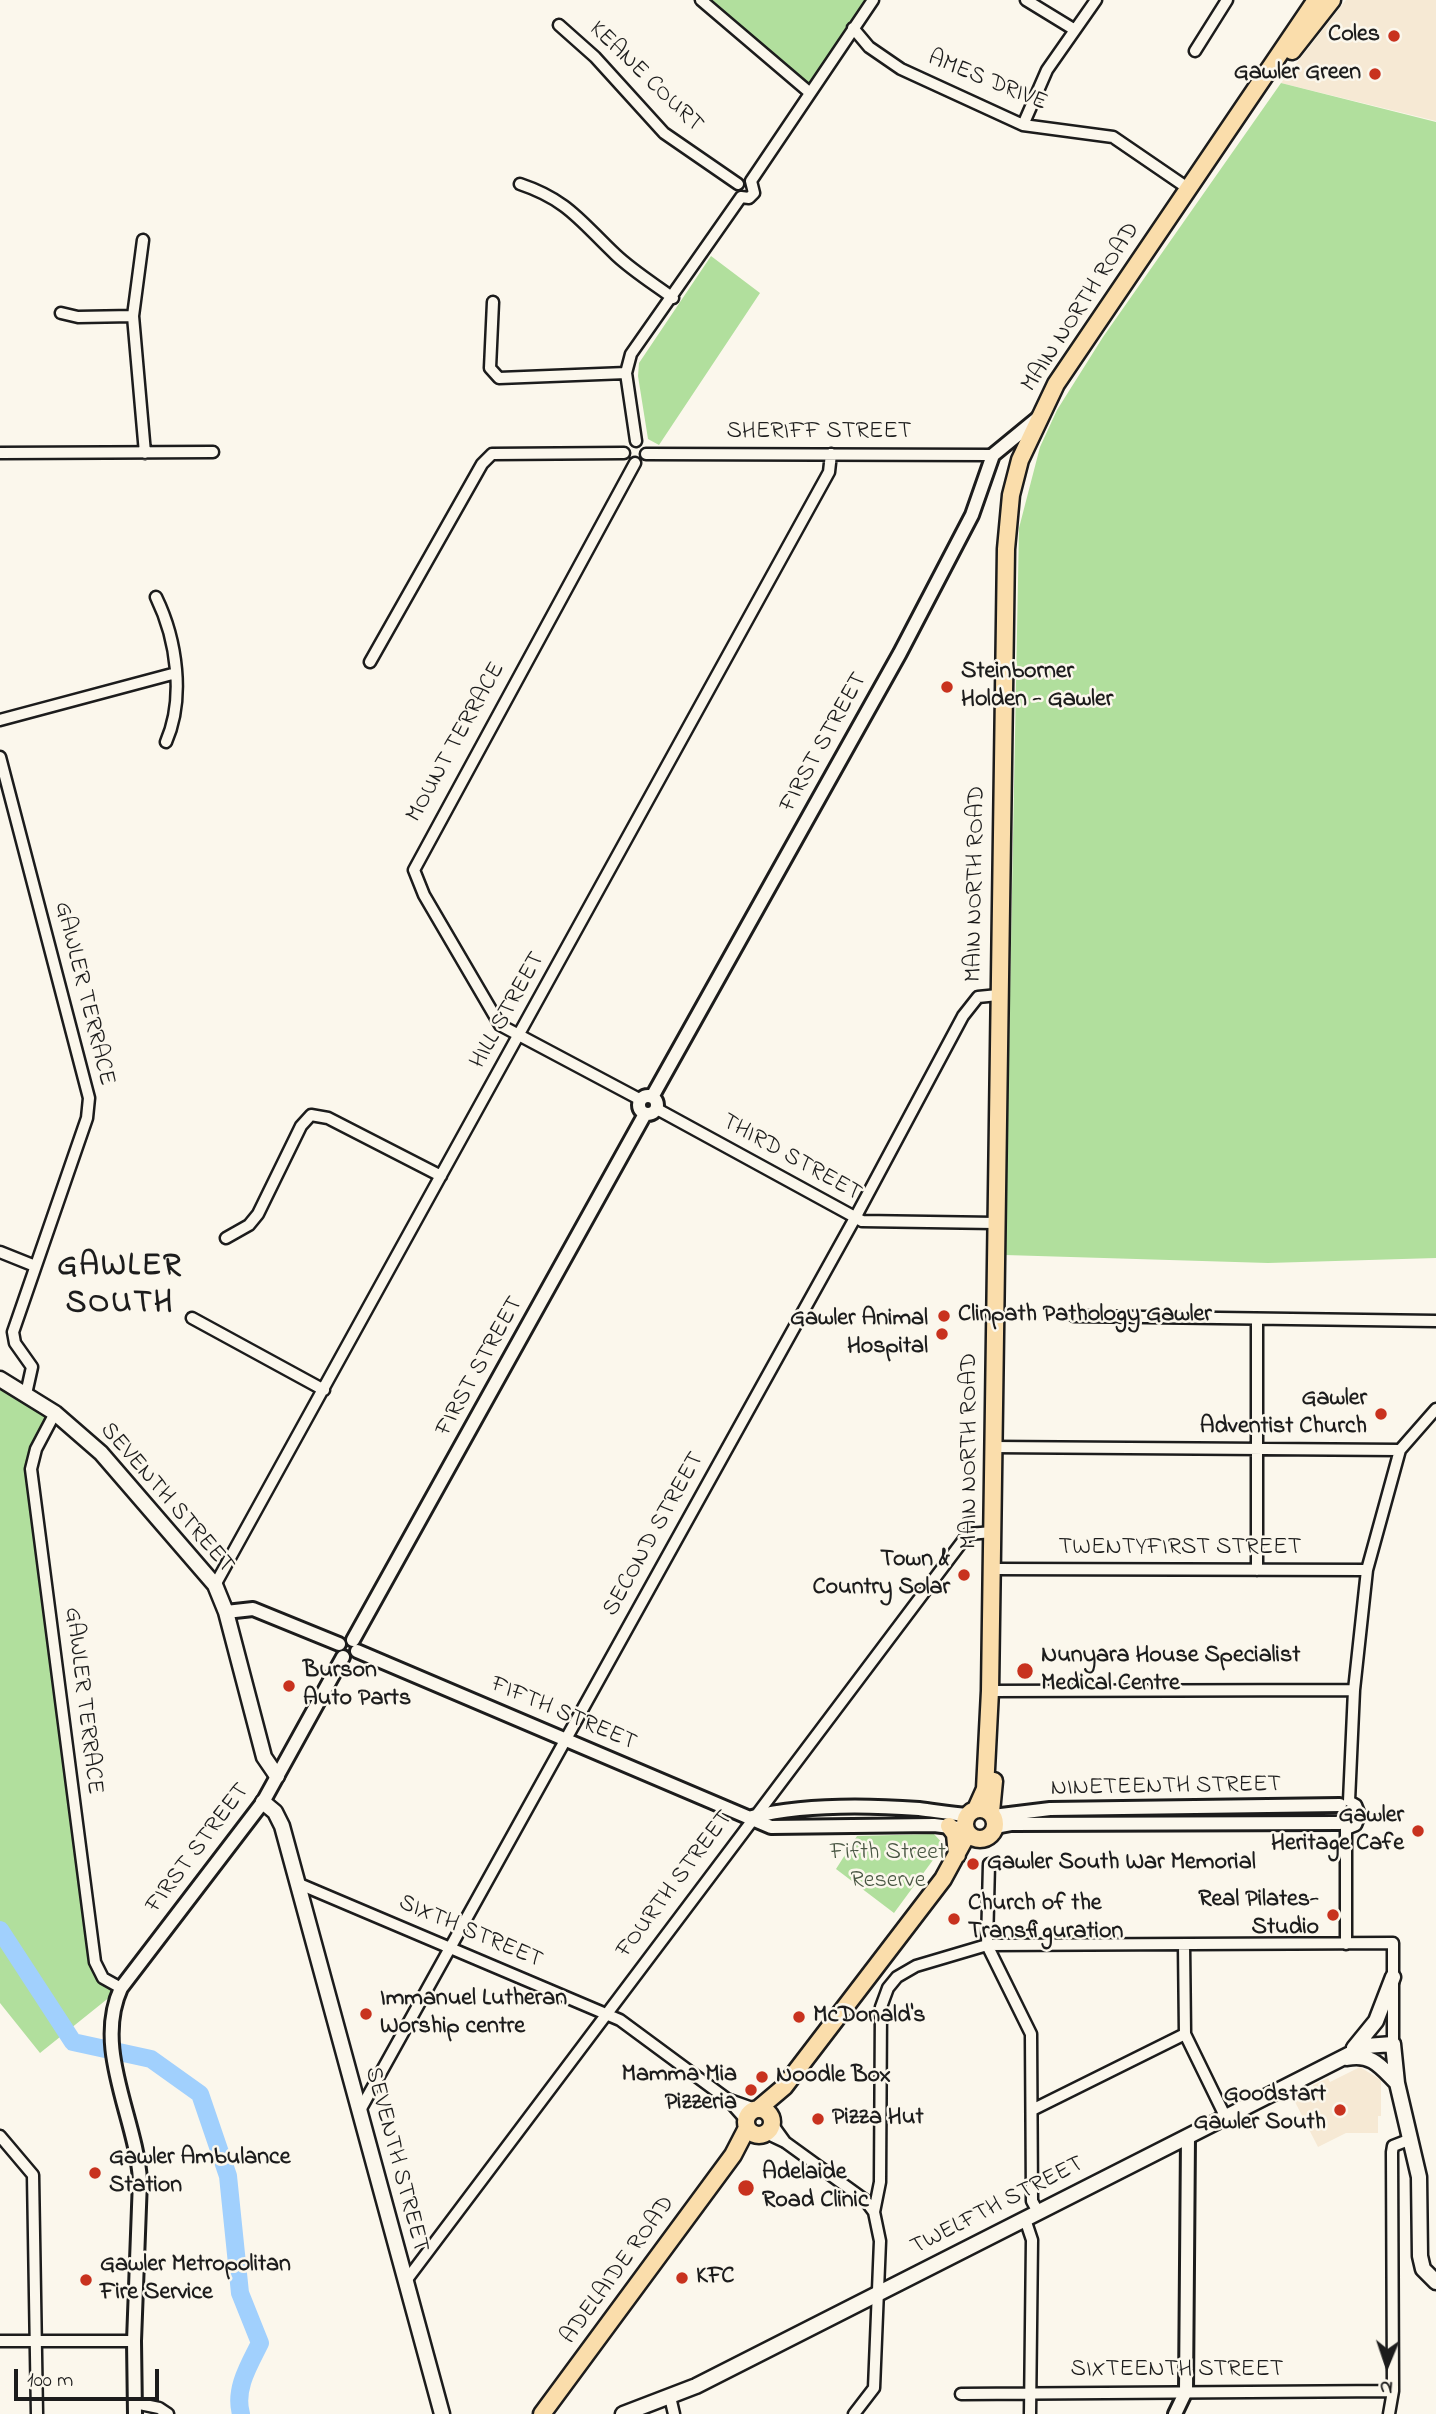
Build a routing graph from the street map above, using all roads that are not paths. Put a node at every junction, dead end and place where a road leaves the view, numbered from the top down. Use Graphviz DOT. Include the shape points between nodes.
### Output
graph roads {
  1 [pos="701,0"];
  2 [pos="873,0"];
  3 [pos="1026,0"];
  4 [pos="1096,0"];
  5 [pos="1227,0"];
  6 [pos="1316,0"];
  7 [pos="1332,0"];
  8 [pos="559,25"];
  9 [pos="853,28"];
  10 [pos="1074,30"];
  11 [pos="1195,51"];
  12 [pos="809,92"];
  13 [pos="1023,125"];
  14 [pos="1224,139"];
  15 [pos="751,181"];
  16 [pos="520,184"];
  17 [pos="738,184"];
  18 [pos="1189,189"];
  19 [pos="741,197"];
  20 [pos="143,240"];
  21 [pos="673,298"];
  22 [pos="494,302"];
  23 [pos="61,313"];
  24 [pos="133,316"];
  25 [pos="626,373"];
  26 [pos="1038,418"];
  27 [pos="636,441"];
  28 [pos="213,452"];
  29 [pos="0,453"];
  30 [pos="145,453"];
  31 [pos="624,453"];
  32 [pos="646,454"];
  33 [pos="831,454"];
  34 [pos="993,455"];
  35 [pos="635,463"];
  36 [pos="156,597"];
  37 [pos="370,662"];
  38 [pos="176,673"];
  39 [pos="0,720"];
  40 [pos="166,742"];
  41 [pos="0,757"];
  42 [pos="998,995"];
  43 [pos="519,1036"];
  44 [pos="649,1105"];
  45 [pos="442,1176"];
  46 [pos="855,1218"];
  47 [pos="995,1223"];
  48 [pos="226,1238"];
  49 [pos="0,1252"];
  50 [pos="35,1266"];
  51 [pos="1074,1316"];
  52 [pos="192,1318"];
  53 [pos="1257,1320"];
  54 [pos="1436,1321"];
  55 [pos="0,1379"];
  56 [pos="324,1390"];
  57 [pos="26,1394"];
  58 [pos="1436,1409"];
  59 [pos="55,1413"];
  60 [pos="993,1447"];
  61 [pos="1258,1449"];
  62 [pos="1399,1451"];
  63 [pos="993,1532"];
  64 [pos="993,1569"];
  65 [pos="1257,1570"];
  66 [pos="1367,1570"];
  67 [pos="215,1586"];
  68 [pos="226,1612"];
  69 [pos="339,1644"];
  70 [pos="355,1646"];
  71 [pos="343,1657"];
  72 [pos="1354,1690"];
  73 [pos="990,1691"];
  74 [pos="566,1739"];
  75 [pos="277,1776"];
  76 [pos="263,1802"];
  77 [pos="1345,1803"];
  78 [pos="752,1817"];
  79 [pos="980,1822"];
  80 [pos="949,1826"];
  81 [pos="1343,1826"];
  82 [pos="957,1855"];
  83 [pos="989,1864"];
  84 [pos="943,1879"];
  85 [pos="297,1883"];
  86 [pos="1346,1944"];
  87 [pos="987,1945"];
  88 [pos="1184,1945"];
  89 [pos="449,1949"];
  90 [pos="1393,1977"];
  91 [pos="121,1988"];
  92 [pos="607,2013"];
  93 [pos="1185,2034"];
  94 [pos="1393,2044"];
  95 [pos="1343,2059"];
  96 [pos="1397,2083"];
  97 [pos="1032,2110"];
  98 [pos="359,2112"];
  99 [pos="1226,2118"];
  100 [pos="759,2122"];
  101 [pos="0,2136"];
  102 [pos="1188,2137"];
  103 [pos="1411,2139"];
  104 [pos="874,2212"];
  105 [pos="1031,2216"];
  106 [pos="1436,2282"];
  107 [pos="405,2283"];
  108 [pos="879,2292"];
  109 [pos="0,2341"];
  110 [pos="37,2341"];
  111 [pos="134,2342"];
  112 [pos="1185,2390"];
  113 [pos="1393,2391"];
  114 [pos="1030,2393"];
  115 [pos="961,2394"];
  116 [pos="670,2397"];
  117 [pos="135,2408"];
  118 [pos="37,2414"];
  119 [pos="168,2414"];
  120 [pos="442,2414"];
  121 [pos="542,2414"];
  122 [pos="623,2414"];
  123 [pos="674,2414"];
  124 [pos="854,2414"];
  125 [pos="1030,2414"];
  126 [pos="1175,2414"];
  127 [pos="1389,2414"];
  1 -- 12 [label="street"];
  2 -- 9 [label="street"];
  3 -- 10 [label="street"];
  4 -- 10 [label="street"];
  5 -- 11 [label="street"];
  6 -- 14 [label="main road, MAIN NORTH ROAD"];
  7 -- 14 [label="main road, MAIN NORTH ROAD"];
  8 -- 17 [label="street, KEANE COURT" via="596,57 664,133"];
  9 -- 12 [label="street"];
  9 -- 13 [label="street, AMES DRIVE" via="865,44 901,69"];
  10 -- 13 [label="street" via="1047,70"];
  12 -- 15 [label="street"];
  13 -- 18 [label="street, AMES DRIVE" via="1113,137"];
  14 -- 18 [label="main road, MAIN NORTH ROAD"];
  15 -- 17 [label="street"];
  15 -- 19 [label="street" via="754,193"];
  16 -- 21 [label="street" via="550,194 565,205 618,257"];
  17 -- 19 [label="street"];
  18 -- 26 [label="main road, MAIN NORTH ROAD" via="1069,364"];
  19 -- 21 [label="street"];
  20 -- 24 [label="street"];
  21 -- 25 [label="street" via="631,354"];
  22 -- 25 [label="street" via="491,368 499,378"];
  23 -- 24 [label="street"];
  24 -- 30 [label="street"];
  25 -- 27 [label="street"];
  26 -- 34 [label="street"];
  26 -- 42 [label="main road, MAIN NORTH ROAD" via="1015,477 1006,549"];
  27 -- 31 [label="street" via="628,443"];
  27 -- 32 [label="street" via="644,445"];
  28 -- 30 [label="street"];
  29 -- 30 [label="street"];
  31 -- 35 [label="street"];
  31 -- 37 [label="street" via="498,452 482,464"];
  32 -- 33 [label="street, SHERIFF STREET"];
  32 -- 35 [label="street"];
  33 -- 34 [label="street, SHERIFF STREET"];
  33 -- 43 [label="street, HILL STREET" via="829,472"];
  34 -- 44 [label="street, FIRST STREET" via="972,515 900,653"];
  35 -- 43 [label="street, MOUNT TERRACE" via="414,870 500,1025"];
  36 -- 38 [label="street"];
  38 -- 39 [label="street"];
  38 -- 40 [label="street" via="174,724"];
  41 -- 50 [label="street, GAWLER TERRACE" via="89,1098 87,1118"];
  42 -- 46 [label="street, SECOND STREET" via="978,997 970,1004"];
  42 -- 47 [label="main road, MAIN NORTH ROAD"];
  43 -- 44 [label="street, THIRD STREET"];
  43 -- 45 [label="street, HILL STREET"];
  44 -- 46 [label="street, THIRD STREET"];
  44 -- 70 [label="street, FIRST STREET"];
  45 -- 48 [label="street" via="328,1118 310,1115 258,1214"];
  45 -- 56 [label="street, HILL STREET"];
  46 -- 47 [label="street, THIRD STREET" via="892,1223"];
  46 -- 74 [label="street, SECOND STREET"];
  47 -- 60 [label="main road, MAIN NORTH ROAD"];
  49 -- 50 [label="street"];
  50 -- 57 [label="street, GAWLER TERRACE" via="13,1332 32,1367"];
  51 -- 53 [label="street"];
  52 -- 56 [label="street"];
  53 -- 54 [label="street"];
  53 -- 61 [label="street"];
  55 -- 57 [label="main road, SEVENTH STREET"];
  56 -- 67 [label="street, HILL STREET"];
  57 -- 59 [label="main road, SEVENTH STREET"];
  58 -- 62 [label="street"];
  59 -- 67 [label="main road, SEVENTH STREET" via="101,1453"];
  59 -- 91 [label="street, GAWLER TERRACE" via="31,1469 95,1962 103,1978"];
  60 -- 61 [label="street"];
  60 -- 63 [label="main road, MAIN NORTH ROAD"];
  61 -- 62 [label="street"];
  61 -- 65 [label="street"];
  62 -- 66 [label="street"];
  63 -- 64 [label="main road, MAIN NORTH ROAD"];
  63 -- 78 [label="street, FOURTH STREET" via="968,1534"];
  64 -- 65 [label="street, TWENTYFIRST STREET"];
  64 -- 73 [label="main road, MAIN NORTH ROAD"];
  65 -- 66 [label="street, TWENTYFIRST STREET"];
  66 -- 72 [label="street"];
  67 -- 68 [label="main road, SEVENTH STREET"];
  68 -- 69 [label="street" via="253,1609"];
  68 -- 75 [label="main road, SEVENTH STREET" via="264,1757"];
  69 -- 70 [label="street" via="347,1638"];
  69 -- 71 [label="street"];
  70 -- 71 [label="street" via="352,1657"];
  70 -- 74 [label="street, FIFTH STREET"];
  71 -- 75 [label="street, FIRST STREET"];
  72 -- 73 [label="street"];
  72 -- 77 [label="street"];
  73 -- 79 [label="main road, ADELAIDE ROAD" via="993,1740"];
  74 -- 78 [label="street, FIFTH STREET"];
  74 -- 89 [label="street, SECOND STREET"];
  75 -- 76 [label="street, FIRST STREET"];
  76 -- 85 [label="main road, SEVENTH STREET" via="282,1826"];
  76 -- 91 [label="street, FIRST STREET"];
  77 -- 79 [label="street, NINETEENTH STREET" via="1049,1809"];
  77 -- 81 [label="street" via="1337,1815"];
  77 -- 81 [label="street" via="1356,1805 1360,1815 1356,1825"];
  78 -- 79 [label="street" via="779,1810 850,1808 921,1810"];
  78 -- 80 [label="street, FIFTH STREET" via="771,1827"];
  78 -- 92 [label="street, FOURTH STREET"];
  79 -- 80 [label="street, FIFTH STREET"];
  79 -- 81 [label="street, NINETEENTH STREET"];
  79 -- 82 [label="main road, ADELAIDE ROAD"];
  79 -- 84 [label="main road, ADELAIDE ROAD" via="957,1867"];
  80 -- 82 [label="main road"];
  81 -- 86 [label="street"];
  82 -- 84 [label="main road, ADELAIDE ROAD"];
  83 -- 87 [label="street"];
  84 -- 100 [label="main road, ADELAIDE ROAD"];
  85 -- 89 [label="street, SIXTH STREET"];
  85 -- 98 [label="main road, SEVENTH STREET"];
  86 -- 88 [label="street"];
  86 -- 90 [label="street" via="1393,1944"];
  87 -- 88 [label="street"];
  87 -- 97 [label="street" via="1031,2034"];
  87 -- 104 [label="street" via="916,1966 888,1988 881,2007 880,2182"];
  88 -- 93 [label="street"];
  89 -- 92 [label="street, SIXTH STREET"];
  89 -- 98 [label="street, SECOND STREET"];
  90 -- 94 [label="street"];
  90 -- 95 [label="main road" via="1370,2032"];
  91 -- 111 [label="street" via="111,2014 111,2044 139,2155"];
  92 -- 100 [label="street, SIXTH STREET"];
  92 -- 107 [label="street, FOURTH STREET"];
  93 -- 97 [label="street"];
  93 -- 99 [label="street"];
  94 -- 95 [label="main road, TWELFTH STREET" via="1366,2046"];
  94 -- 96 [label="main road"];
  95 -- 96 [label="main road" via="1361,2055 1375,2061"];
  95 -- 99 [label="main road, TWELFTH STREET"];
  96 -- 103 [label="main road"];
  97 -- 105 [label="street"];
  98 -- 107 [label="main road, SEVENTH STREET"];
  99 -- 102 [label="main road, TWELFTH STREET"];
  100 -- 104 [label="street" via="865,2200"];
  100 -- 121 [label="main road, ADELAIDE ROAD"];
  101 -- 110 [label="street" via="33,2175"];
  102 -- 105 [label="main road, TWELFTH STREET"];
  102 -- 112 [label="street"];
  103 -- 106 [label="main road" via="1419,2177 1420,2256 1423,2269"];
  103 -- 113 [label="street" via="1399,2142 1392,2152"];
  104 -- 108 [label="street" via="880,2241"];
  105 -- 108 [label="main road, TWELFTH STREET"];
  105 -- 114 [label="street"];
  107 -- 120 [label="main road, SEVENTH STREET"];
  108 -- 116 [label="main road, TWELFTH STREET"];
  108 -- 124 [label="street" via="874,2388"];
  109 -- 110 [label="street"];
  110 -- 111 [label="street"];
  110 -- 118 [label="street"];
  111 -- 117 [label="street"];
  112 -- 113 [label="street, SIXTEENTH STREET"];
  112 -- 114 [label="street, SIXTEENTH STREET"];
  112 -- 126 [label="street"];
  113 -- 127 [label="street"];
  114 -- 115 [label="street, SIXTEENTH STREET"];
  114 -- 125 [label="street"];
  116 -- 122 [label="main road, TWELFTH STREET"];
  116 -- 123 [label="street"];
  117 -- 119 [label="street" via="148,2404"];
}
